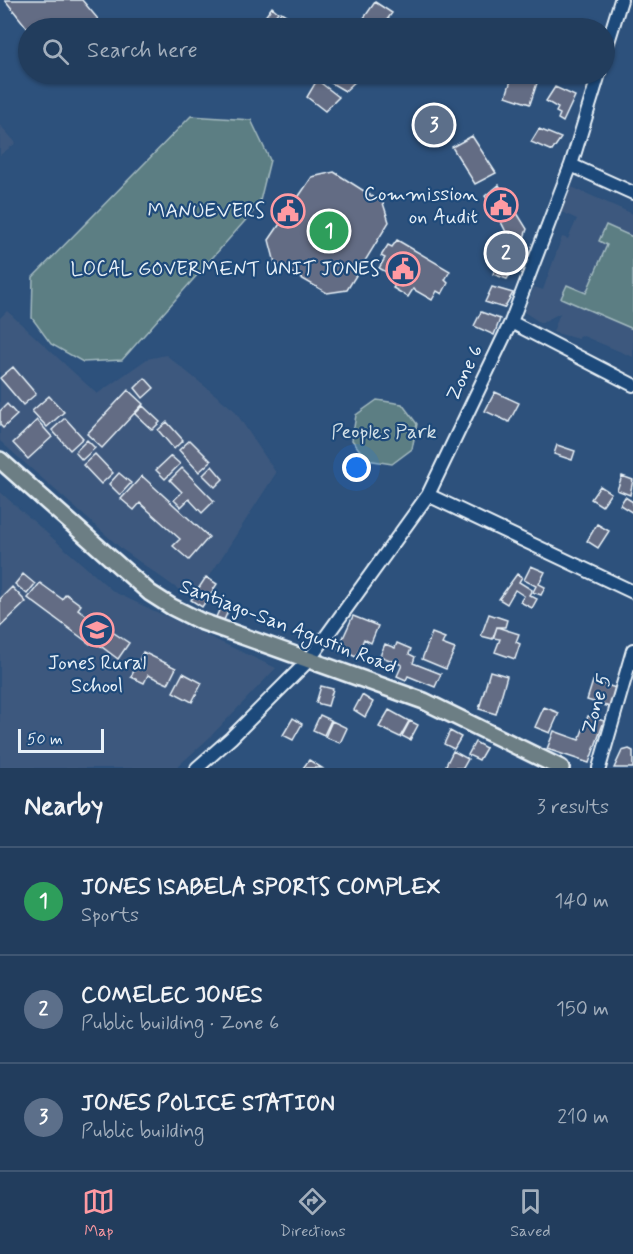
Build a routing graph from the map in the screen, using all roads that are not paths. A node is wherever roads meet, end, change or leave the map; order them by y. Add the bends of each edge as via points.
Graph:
1 (621, 0) edge
2 (615, 19) edge
3 (596, 84) edge
4 (571, 165) junction
5 (633, 194) edge
6 (511, 322) junction
7 (633, 385) edge
8 (0, 460) edge
9 (428, 495) junction
10 (633, 592) edge
11 (633, 650) edge
12 (309, 660) junction
13 (197, 768) edge
14 (561, 768) edge
15 (599, 768) edge

1 - 2 street
3 - 4 street, Zone 6
4 - 5 street
4 - 6 street, Zone 6
6 - 7 street
6 - 9 street, Zone 6
8 - 12 main road, Santiago-San Agustin Road via 172,607
9 - 10 street
9 - 12 street, Zone 6
11 - 15 street, Zone 5
12 - 13 street, Zone 6
12 - 14 main road, Santiago-San Agustin Road via 424,701

